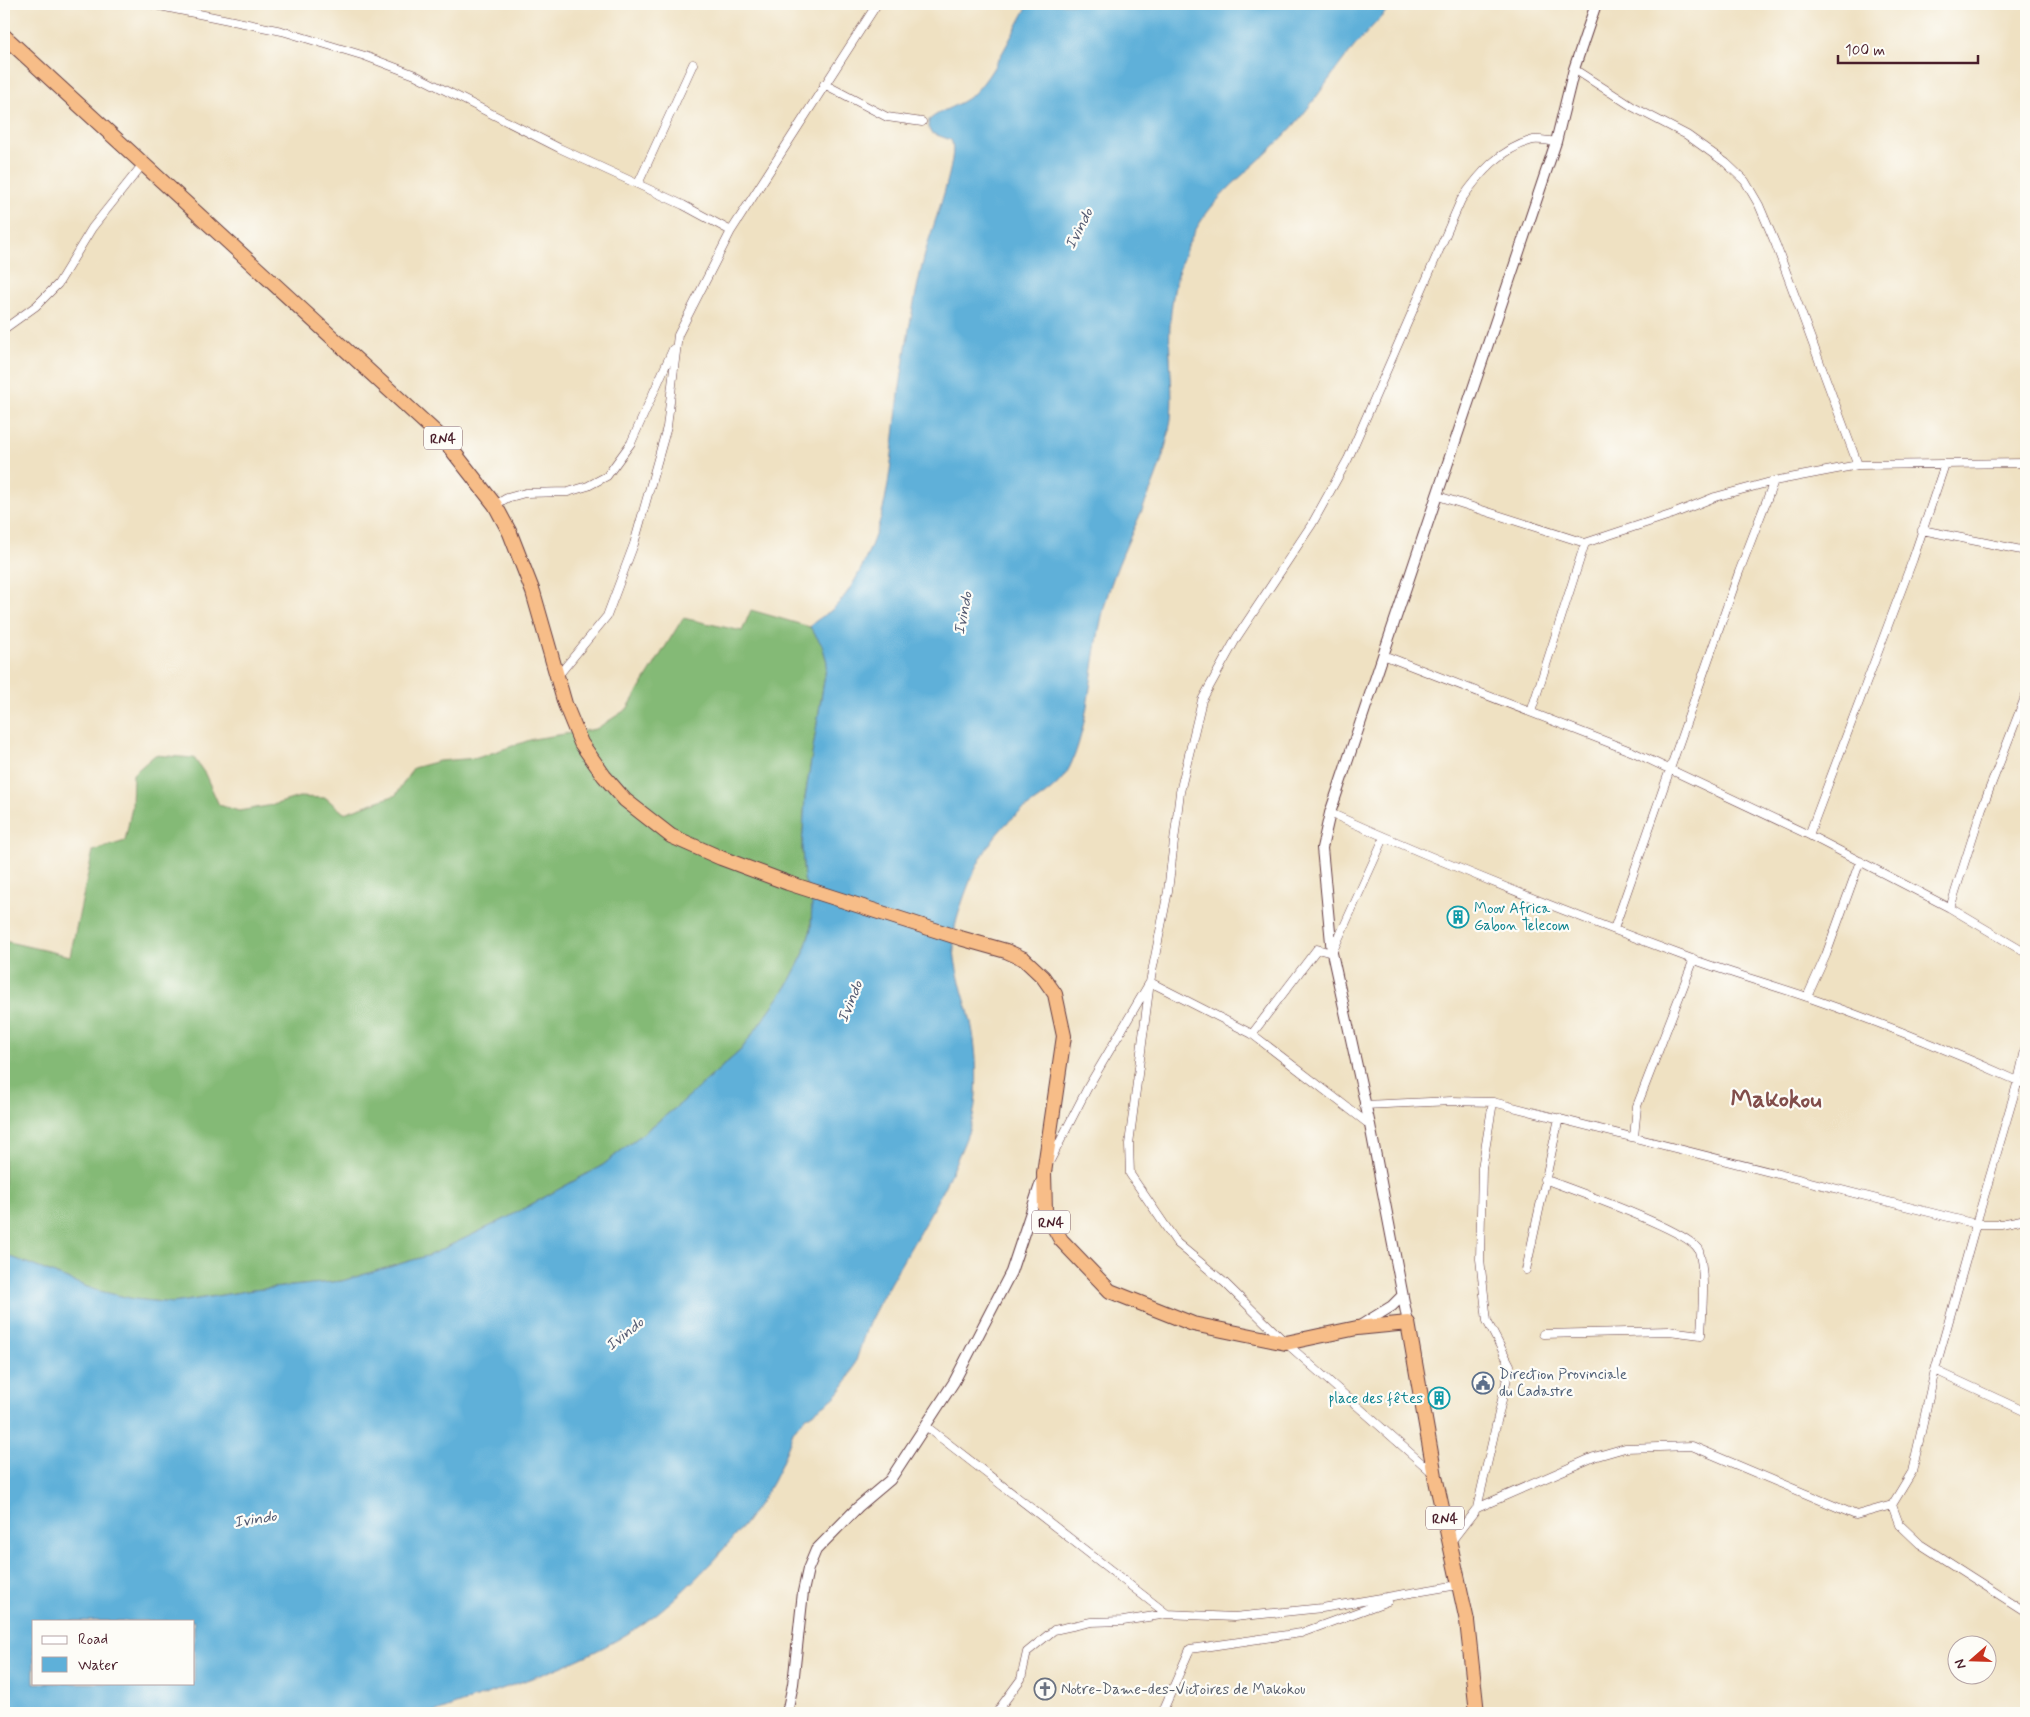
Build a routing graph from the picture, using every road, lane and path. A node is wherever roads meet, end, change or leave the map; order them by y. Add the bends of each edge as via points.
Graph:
1 (150, 4) edge
2 (877, 4) edge
3 (1596, 4) edge
4 (4, 36) edge
5 (693, 64) dead end
6 (1574, 69) junction
7 (824, 84) junction
8 (922, 122) dead end
9 (1556, 142) junction
10 (143, 164) junction
11 (638, 184) junction
12 (730, 232) junction
13 (4, 329) edge
14 (678, 335) junction
15 (2026, 463) edge
16 (1858, 464) junction
17 (1945, 464) junction
18 (1774, 481) junction
19 (1438, 496) junction
20 (496, 506) junction
21 (1922, 530) junction
22 (1585, 543) junction
23 (2026, 551) edge
24 (1383, 655) junction
25 (558, 677) junction
26 (2026, 696) edge
27 (1531, 712) junction
28 (1670, 770) junction
29 (1330, 813) junction
30 (1809, 835) junction
31 (1384, 838) junction
32 (1860, 861) junction
33 (1950, 908) junction
34 (1614, 929) junction
35 (1332, 952) junction
36 (2026, 953) edge
37 (1694, 959) junction
38 (1150, 982) junction
39 (1808, 997) junction
40 (1252, 1034) junction
41 (2026, 1046) edge
42 (2018, 1081) junction
43 (2026, 1085) edge
44 (1493, 1102) junction
45 (1364, 1105) junction
46 (1559, 1118) junction
47 (1370, 1125) junction
48 (1634, 1137) junction
49 (1044, 1172) junction
50 (1544, 1179) junction
51 (2026, 1219) edge
52 (1976, 1224) junction
53 (1526, 1270) dead end
54 (1402, 1296) junction
55 (1408, 1323) junction
56 (1356, 1328) junction
57 (1543, 1334) dead end
58 (1286, 1343) junction
59 (1935, 1370) junction
60 (2026, 1412) edge
61 (926, 1426) junction
62 (1436, 1476) junction
63 (1892, 1505) junction
64 (1477, 1508) junction
65 (1450, 1543) junction
66 (1458, 1584) junction
67 (1406, 1594) junction
68 (2025, 1608) edge
69 (1167, 1614) junction
70 (999, 1710) dead end
71 (787, 1713) edge
72 (1162, 1713) edge
73 (1477, 1713) edge

1 - 11 street via 282,31 364,56 449,91 559,148
2 - 7 street
3 - 6 street
4 - 10 highway, RN4
5 - 11 street
6 - 9 street
6 - 16 street via 1633,107 1686,135 1726,163 1745,182 1776,245
7 - 8 street via 887,117
7 - 12 street
9 - 19 street
9 - 38 street via 1534,140 1500,154 1476,178 1461,200 1348,459 1312,524 1237,637 1202,700 1180,792 1168,891
10 - 13 street via 92,228 58,284 36,306
10 - 20 highway, RN4 via 445,441
11 - 12 street
12 - 14 street
14 - 20 street via 631,443 607,476 568,492 526,493 507,498
14 - 25 street via 667,427 634,544 607,616
15 - 17 street
16 - 17 street
16 - 18 street
17 - 21 street
18 - 22 street via 1715,497
18 - 28 street
19 - 22 street
19 - 24 street
20 - 25 highway, RN4 via 522,561
21 - 23 street
21 - 30 street
22 - 27 street
24 - 27 street
24 - 29 street
25 - 49 highway, RN4 via 581,743 604,776 625,800 672,836 788,882 1006,950 1024,959 1043,977 1055,994 1064,1036
26 - 33 street via 1982,808
27 - 28 street
28 - 30 street
28 - 34 street
29 - 31 street
29 - 35 street via 1322,848
30 - 32 street
31 - 34 street
31 - 35 street
32 - 33 street
32 - 39 street
33 - 36 street
34 - 37 street
35 - 40 street via 1317,949
35 - 45 street
37 - 39 street
37 - 48 street via 1637,1106
38 - 40 street
38 - 49 street via 1088,1087
38 - 58 street via 1129,1144 1130,1174 1177,1243 1225,1283
39 - 42 street via 1932,1042
40 - 47 street
41 - 42 street
42 - 43 street
42 - 52 street
44 - 45 street
44 - 46 street
44 - 64 street via 1482,1168 1480,1259 1488,1322 1510,1365
45 - 47 street
46 - 48 street
46 - 50 street
47 - 54 street
48 - 52 street
49 - 58 highway, RN4 via 1045,1212 1061,1240 1110,1291 1192,1324
49 - 61 street via 1011,1272 954,1382
50 - 53 street
50 - 57 street via 1671,1230 1692,1243 1699,1250 1703,1294 1701,1335 1669,1332
51 - 52 street
52 - 59 street
54 - 55 street
54 - 56 street
55 - 56 highway, RN4
55 - 62 highway, RN4
56 - 58 highway, RN4
58 - 62 street
59 - 60 street
59 - 63 street via 1912,1472
61 - 69 street
61 - 71 street via 890,1480 816,1550 803,1592
62 - 65 highway, RN4
63 - 64 street via 1856,1514 1692,1446 1625,1448 1594,1457
63 - 68 street via 1899,1524 1920,1544
64 - 65 street
65 - 66 highway, RN4
66 - 67 street
66 - 73 highway, RN4 via 1467,1621
67 - 69 street via 1322,1608 1234,1617
67 - 72 street via 1301,1633 1190,1649
69 - 70 street via 1091,1622 1054,1630 1027,1652 1021,1679

